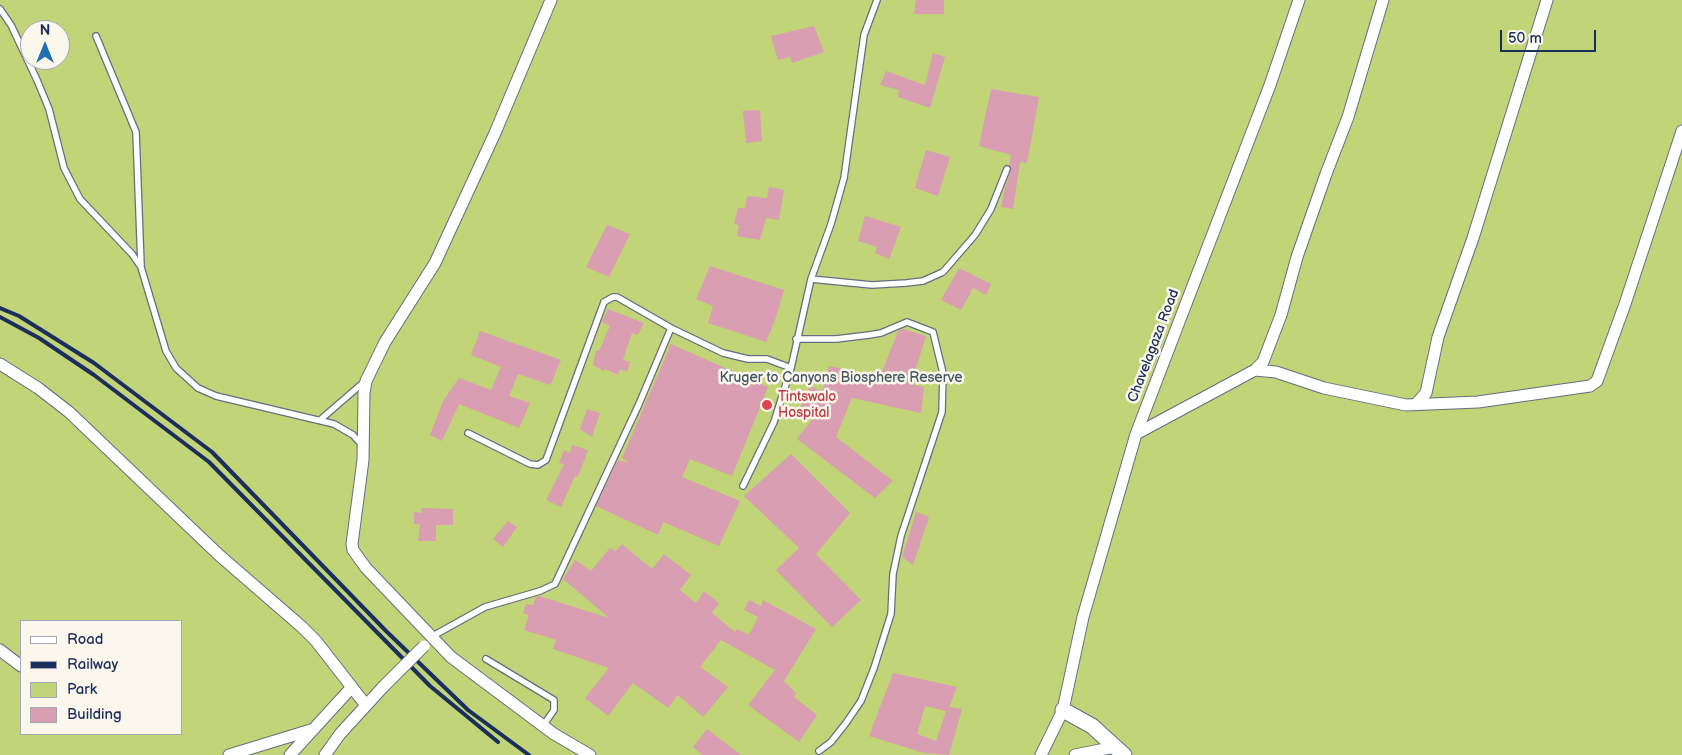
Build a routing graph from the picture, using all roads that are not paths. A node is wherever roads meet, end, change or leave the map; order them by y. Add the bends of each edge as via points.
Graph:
1 (551, 0) edge
2 (877, 0) edge
3 (1299, 0) edge
4 (1383, 0) edge
5 (1547, 0) edge
6 (0, 9) edge
7 (96, 36) dead end
8 (1682, 131) edge
9 (1007, 169) dead end
10 (141, 267) junction
11 (811, 279) junction
12 (670, 328) junction
13 (796, 339) junction
14 (0, 364) edge
15 (791, 368) junction
16 (1255, 370) junction
17 (366, 381) junction
18 (1416, 404) junction
19 (320, 420) junction
20 (468, 433) dead end
21 (1136, 434) junction
22 (364, 446) junction
23 (743, 486) dead end
24 (427, 642) junction
25 (0, 650) edge
26 (486, 659) dead end
27 (20, 665) edge
28 (352, 688) junction
29 (365, 704) junction
30 (1063, 710) junction
31 (543, 726) junction
32 (316, 729) junction
33 (819, 751) dead end
34 (1120, 751) edge
35 (229, 755) edge
36 (290, 755) edge
37 (325, 755) edge
38 (590, 755) edge
39 (1041, 755) edge
40 (1075, 755) edge

1 - 17 street via 435,264 385,342
2 - 11 lane via 864,35 844,178
3 - 21 street, Chavelagaza Road via 1270,85
4 - 16 street via 1348,117 1297,257 1281,315 1267,354
5 - 18 street via 1473,238 1438,337 1426,393
6 - 10 lane via 46,102 64,168 80,199
7 - 10 lane via 136,132
8 - 18 street via 1654,222 1595,384 1478,402
9 - 11 lane via 975,235 943,272 923,281 906,283
10 - 19 lane via 166,351 184,377 198,388 232,401
11 - 13 lane via 804,318
12 - 15 lane via 723,353 748,359 767,359
12 - 20 lane via 617,297 604,302 546,460 542,463 530,464
12 - 24 lane via 639,404 555,584 485,607
13 - 15 lane
13 - 33 lane via 836,340 869,335 907,322 933,332 943,373 942,412 901,536 893,574 891,614 874,668 861,701 846,724
14 - 28 street via 38,388 93,434 219,556 302,627
15 - 23 lane via 774,422
16 - 18 street via 1276,372 1324,388 1398,404
16 - 21 street
17 - 19 lane
17 - 22 street
19 - 22 lane via 346,430
21 - 30 street, Chavelagaza Road via 1083,617
22 - 24 street via 353,550
24 - 29 street, bridge
24 - 31 street
25 - 27 street
26 - 31 lane via 554,700 554,710
28 - 29 street
28 - 32 street
29 - 37 street
30 - 34 street via 1092,726
30 - 39 street, Chavelagaza Road
31 - 38 street
32 - 35 street
32 - 36 street
34 - 40 street

